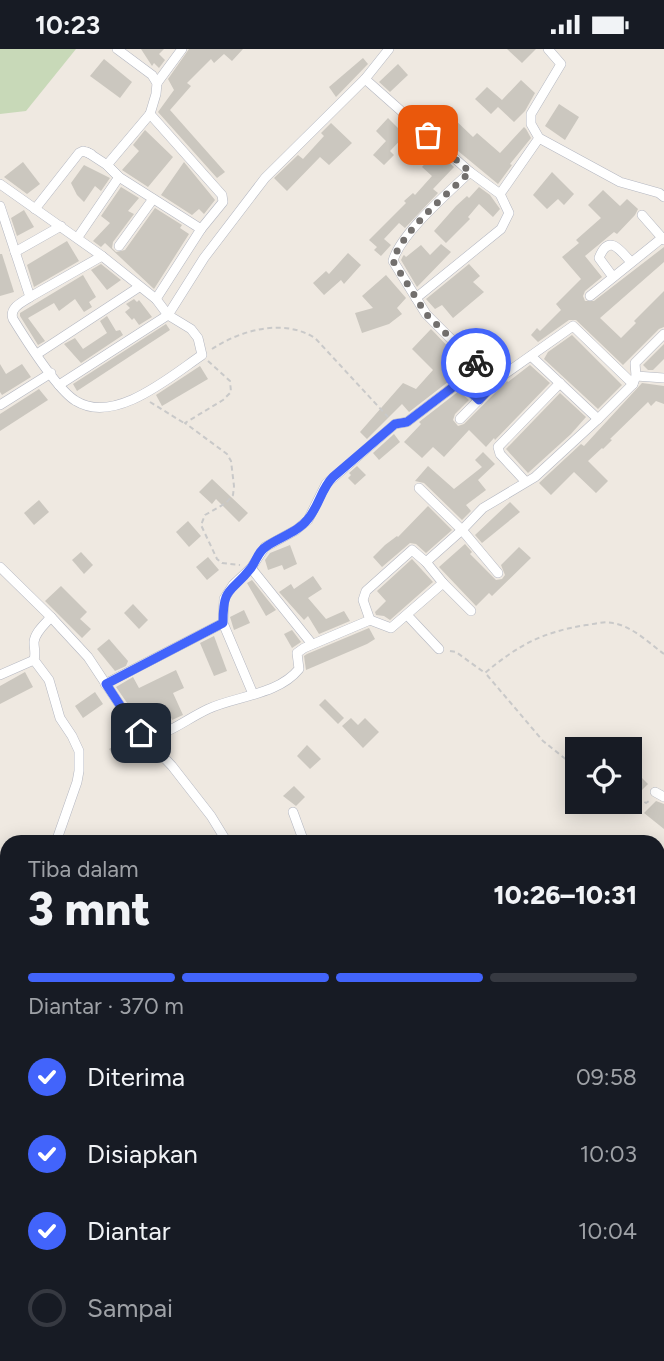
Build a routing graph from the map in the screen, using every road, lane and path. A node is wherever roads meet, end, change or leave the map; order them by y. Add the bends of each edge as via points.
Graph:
1 (117, 49) edge
2 (182, 49) edge
3 (548, 49) edge
4 (384, 51) edge
5 (365, 79) junction
6 (157, 83) junction
7 (150, 114) junction
8 (539, 138) junction
9 (107, 165) junction
10 (470, 172) junction
11 (119, 177) junction
12 (0, 184) edge
13 (500, 194) junction
14 (664, 197) edge
15 (153, 199) junction
16 (0, 207) edge
17 (35, 209) junction
18 (642, 215) dead end
19 (61, 226) junction
20 (201, 229) junction
21 (78, 237) junction
22 (663, 239) edge
23 (119, 246) dead end
24 (15, 253) junction
25 (102, 256) junction
26 (631, 262) junction
27 (613, 277) junction
28 (139, 287) junction
29 (590, 296) dead end
30 (30, 297) junction
31 (415, 298) junction
32 (156, 299) junction
33 (168, 315) junction
34 (664, 334) edge
35 (37, 354) junction
36 (202, 355) junction
37 (531, 356) junction
38 (51, 373) junction
39 (502, 376) junction
40 (664, 379) edge
41 (634, 380) junction
42 (560, 383) junction
43 (59, 385) junction
44 (141, 396) junction
45 (479, 400) junction
46 (1, 402) edge
47 (460, 419) dead end
48 (597, 419) junction
49 (185, 423) junction
50 (395, 424) junction
51 (525, 481) junction
52 (419, 488) dead end
53 (462, 530) junction
54 (426, 562) junction
55 (251, 568) junction
56 (2, 572) edge
57 (498, 573) dead end
58 (443, 583) junction
59 (471, 611) dead end
60 (408, 616) junction
61 (51, 617) junction
62 (370, 620) junction
63 (223, 623) junction
64 (312, 644) junction
65 (439, 649) joint
66 (664, 654) edge
67 (34, 660) junction
68 (485, 673) junction
69 (0, 675) edge
70 (106, 684) junction
71 (253, 694) junction
72 (148, 739) junction
73 (565, 759) edge
74 (655, 792) joint
75 (664, 797) edge
76 (642, 800) edge
77 (293, 812) dead end
78 (58, 835) edge
79 (223, 835) edge
80 (301, 835) edge

1 - 6 street
2 - 6 street
3 - 8 street via 561,64 531,114
4 - 5 street
5 - 10 street
5 - 33 street via 265,178 204,258
6 - 7 street
7 - 9 street
7 - 20 street via 222,195 219,209
8 - 13 street
8 - 14 street via 620,183
9 - 11 street
9 - 17 street via 87,152 79,153
10 - 13 street
10 - 31 street via 396,250 393,261
11 - 15 street
11 - 21 street
12 - 17 street
13 - 31 street via 509,213 501,229
15 - 20 street
15 - 23 street
16 - 24 street
17 - 19 street
18 - 22 street
19 - 21 street
19 - 24 street
20 - 32 street
21 - 25 street
22 - 26 street
24 - 30 street
25 - 28 street
25 - 30 street
26 - 27 street
26 - 27 street via 615,246 605,247 599,258
27 - 29 street
28 - 32 street
28 - 35 street
30 - 35 street via 11,314
31 - 39 street via 481,368
32 - 33 street
33 - 36 street via 191,329
33 - 43 street
34 - 41 street via 635,363
35 - 38 street
36 - 44 street
36 - 49 path via 230,381 231,392
36 - 50 path via 229,337 273,327 302,330 315,338
37 - 39 street
37 - 41 street via 573,326
37 - 42 street
38 - 43 street
38 - 46 street
39 - 45 street
40 - 41 street
41 - 48 street
42 - 48 street
42 - 51 street via 498,447
43 - 44 street via 77,402 97,409
44 - 49 path
45 - 47 street
45 - 50 street via 457,384 407,422
48 - 51 street via 544,470
49 - 55 path via 231,461 233,495 205,515 201,527 222,563
50 - 55 street via 326,484 308,520 265,547
51 - 53 street via 483,508
52 - 53 street
53 - 54 street
53 - 57 street
54 - 58 street
54 - 62 street via 412,550 366,591 363,600
55 - 63 street via 223,599
55 - 64 street
56 - 61 street
58 - 59 street
58 - 60 street
60 - 62 street via 391,628
60 - 65 street
61 - 67 street via 37,633
61 - 70 street
62 - 64 street
63 - 70 street
63 - 71 street
64 - 71 street via 297,653 296,674
65 - 68 path via 456,652
66 - 68 path via 623,626 601,623 543,634
67 - 69 street
67 - 78 street via 49,680 60,718 79,751 77,782
68 - 73 path via 543,741
70 - 72 street
71 - 72 street via 208,709 175,730
72 - 79 street
74 - 75 street
74 - 76 path via 648,803
77 - 80 street

